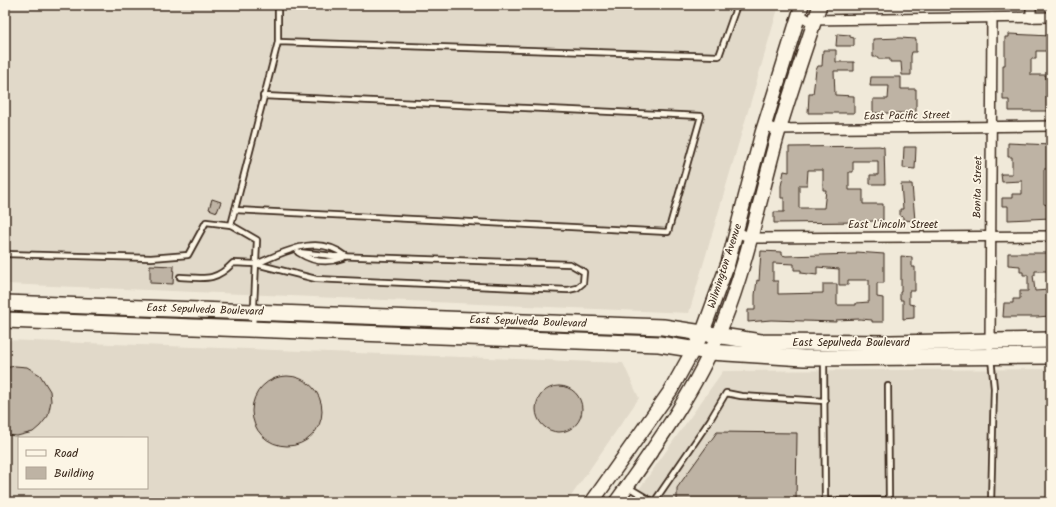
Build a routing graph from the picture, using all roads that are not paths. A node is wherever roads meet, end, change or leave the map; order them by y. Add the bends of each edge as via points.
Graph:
1 (278, 5) edge
2 (737, 5) edge
3 (820, 5) edge
4 (1031, 5) edge
5 (801, 10) edge
6 (1051, 17) edge
7 (992, 18) junction
8 (1031, 18) junction
9 (815, 20) junction
10 (278, 42) junction
11 (263, 96) junction
12 (765, 125) junction
13 (1051, 126) edge
14 (991, 127) junction
15 (780, 129) junction
16 (235, 210) junction
17 (231, 225) junction
18 (736, 232) junction
19 (1051, 236) edge
20 (990, 237) junction
21 (752, 238) junction
22 (291, 249) junction
23 (5, 254) edge
24 (346, 257) junction
25 (256, 264) junction
26 (180, 277) dead end
27 (5, 303) edge
28 (254, 312) junction
29 (5, 320) edge
30 (253, 328) junction
31 (702, 334) junction
32 (718, 336) junction
33 (1051, 340) edge
34 (990, 341) junction
35 (694, 350) junction
36 (824, 350) junction
37 (710, 352) junction
38 (991, 356) junction
39 (1051, 356) edge
40 (888, 386) dead end
41 (825, 401) junction
42 (627, 486) junction
43 (592, 502) edge
44 (616, 502) edge
45 (654, 502) edge
46 (991, 502) edge

1 - 10 lane
2 - 10 lane via 719,56
3 - 9 main road, Wilmington Avenue
4 - 8 street
5 - 9 street via 808,20
5 - 12 main road, Wilmington Avenue
6 - 8 street
7 - 8 street
7 - 9 street
7 - 14 street, Bonita Street
9 - 15 main road, Wilmington Avenue
10 - 11 lane
11 - 16 lane
11 - 16 lane via 701,116 668,232
12 - 15 street, East Pacific Street
12 - 18 main road, Wilmington Avenue
13 - 14 street, East Pacific Street
14 - 15 street, East Pacific Street
14 - 20 street, Bonita Street
15 - 21 main road, Wilmington Avenue
16 - 17 lane
17 - 23 lane via 206,222 188,255 151,258
17 - 25 lane via 257,240
18 - 21 street, East Lincoln Street
18 - 31 main road, Wilmington Avenue via 728,263
19 - 20 street, East Lincoln Street
20 - 21 street, East Lincoln Street
20 - 34 street, Bonita Street
21 - 32 main road, Wilmington Avenue
22 - 24 lane via 308,259 331,262
22 - 24 lane via 311,244 337,249
22 - 25 lane
24 - 25 lane via 570,264 584,272 584,283 568,290 316,279
25 - 26 lane via 233,263 223,274 211,278
25 - 28 lane
27 - 28 main road, East Sepulveda Boulevard
28 - 30 lane
28 - 31 main road, East Sepulveda Boulevard via 663,327
29 - 30 main road, East Sepulveda Boulevard
30 - 35 main road, East Sepulveda Boulevard via 659,344
31 - 32 main road, East Sepulveda Boulevard
31 - 35 main road, Wilmington Avenue
32 - 36 main road, East Sepulveda Boulevard
32 - 37 main road, Wilmington Avenue
33 - 34 main road, East Sepulveda Boulevard
34 - 36 main road, East Sepulveda Boulevard
34 - 38 street, Bonita Street
35 - 37 main road, East Sepulveda Boulevard
35 - 43 main road, Wilmington Avenue via 671,390
36 - 37 main road, East Sepulveda Boulevard via 765,356
36 - 38 main road, East Sepulveda Boulevard
36 - 41 lane
37 - 42 main road, Wilmington Avenue via 686,398
38 - 39 main road, East Sepulveda Boulevard
38 - 46 lane via 994,388
40 - 41 lane via 889,500 826,501
41 - 45 lane via 726,394
42 - 44 main road, Wilmington Avenue
42 - 45 lane

